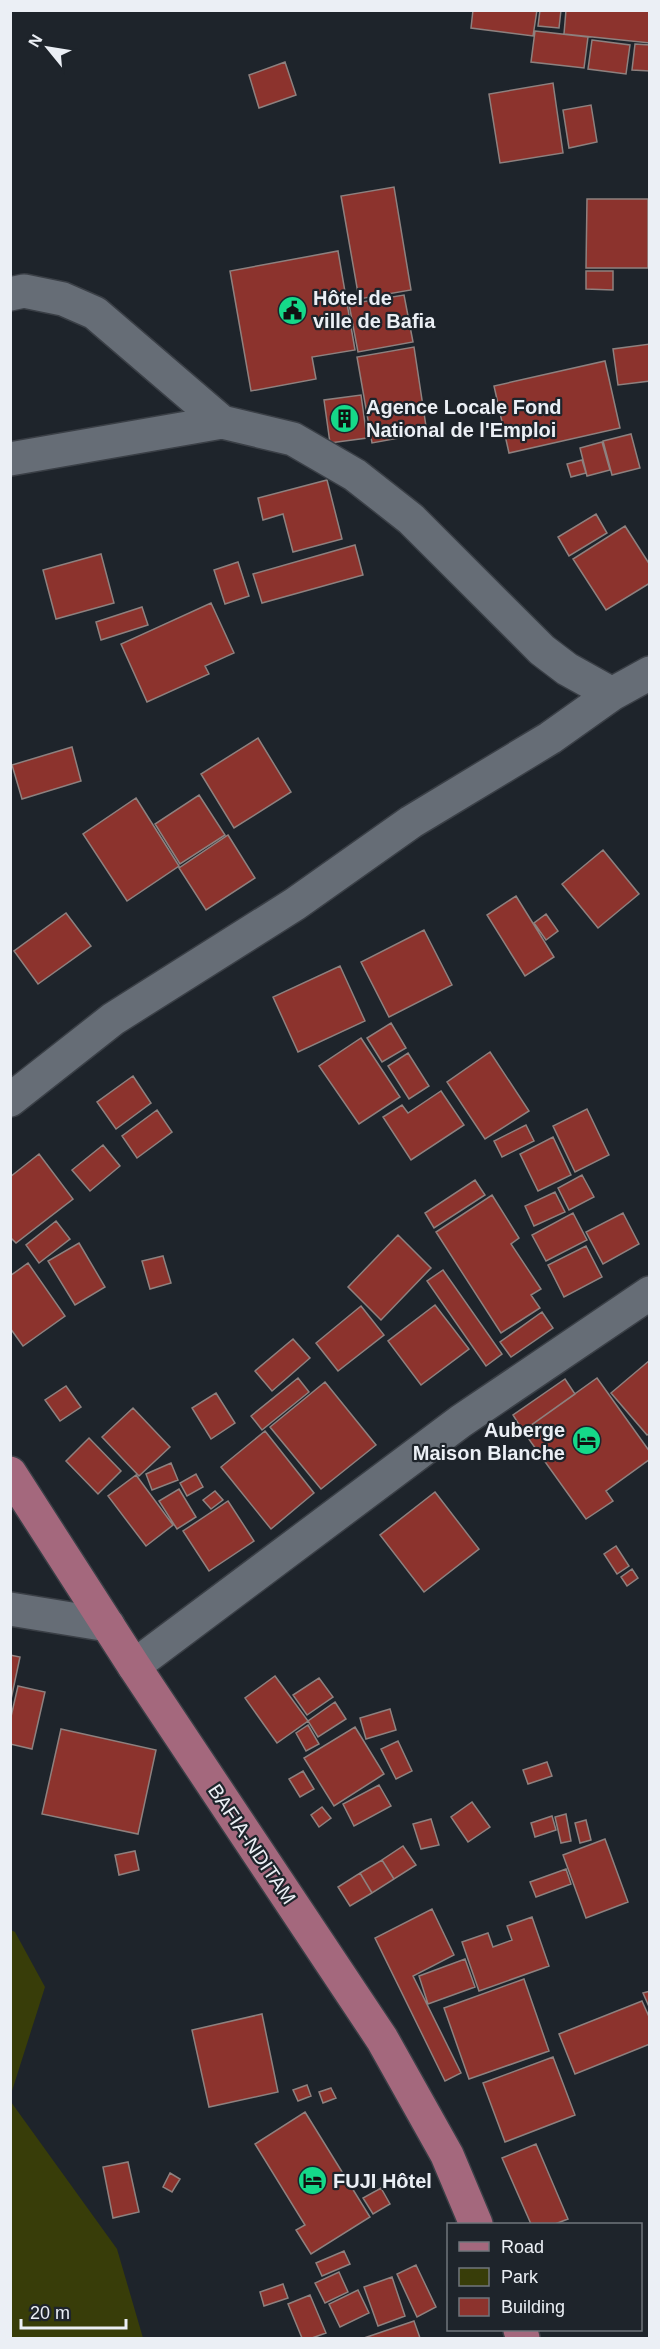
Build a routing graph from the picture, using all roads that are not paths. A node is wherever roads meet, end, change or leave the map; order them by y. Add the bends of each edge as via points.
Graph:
1 (10, 294) edge
2 (222, 422) junction
3 (10, 459) edge
4 (650, 673) edge
5 (612, 694) junction
6 (10, 1100) edge
7 (650, 1293) edge
8 (10, 1473) edge
9 (10, 1609) edge
10 (108, 1625) junction
11 (134, 1666) junction
12 (476, 2223) edge

1 - 2 street via 24,291 63,299 95,313
2 - 3 street
2 - 5 street via 292,439 355,475 411,519 542,650
4 - 5 street
5 - 6 street via 550,738 411,822 296,904 114,1019
7 - 11 street via 461,1421
8 - 10 main road, BAFIA-NDITAM
9 - 10 street
10 - 11 main road, BAFIA-NDITAM
11 - 12 main road, BAFIA-NDITAM via 382,2039 447,2155

